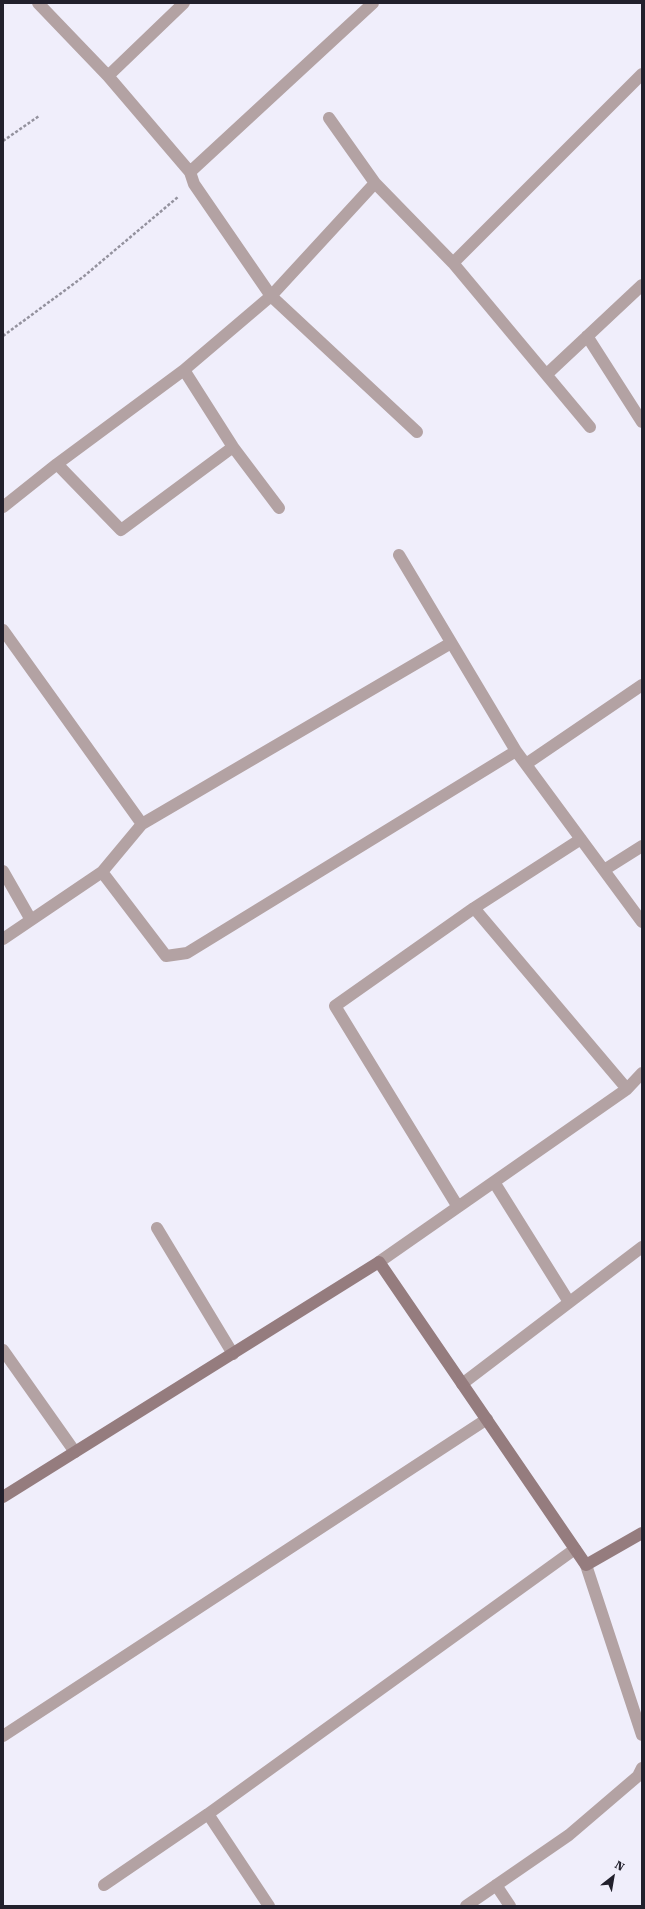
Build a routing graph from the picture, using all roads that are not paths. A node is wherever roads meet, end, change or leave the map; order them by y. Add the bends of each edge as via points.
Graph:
1 (38, 3) edge
2 (184, 3) edge
3 (373, 3) edge
4 (642, 74) edge
5 (108, 76) junction
6 (329, 118) dead end
7 (190, 172) junction
8 (375, 183) junction
9 (453, 263) junction
10 (642, 285) edge
11 (270, 296) junction
12 (587, 336) junction
13 (184, 370) junction
14 (546, 374) junction
15 (638, 406) edge
16 (642, 422) edge
17 (590, 427) dead end
18 (417, 432) dead end
19 (233, 447) junction
20 (57, 464) junction
21 (3, 507) edge
22 (279, 508) dead end
23 (399, 555) dead end
24 (3, 630) edge
25 (451, 644) junction
26 (642, 685) edge
27 (516, 751) junction
28 (526, 764) junction
29 (142, 824) junction
30 (581, 839) junction
31 (642, 846) edge
32 (604, 870) junction
33 (3, 871) edge
34 (102, 872) junction
35 (474, 908) junction
36 (31, 920) junction
37 (642, 922) edge
38 (3, 939) edge
39 (642, 1073) edge
40 (627, 1089) junction
41 (494, 1182) junction
42 (458, 1207) junction
43 (157, 1228) dead end
44 (642, 1247) edge
45 (379, 1262) junction
46 (569, 1302) junction
47 (3, 1350) edge
48 (233, 1354) junction
49 (462, 1384) junction
50 (487, 1419) junction
51 (76, 1452) junction
52 (3, 1497) edge
53 (642, 1533) edge
54 (575, 1549) junction
55 (586, 1565) junction
56 (642, 1735) edge
57 (3, 1736) edge
58 (642, 1768) edge
59 (208, 1814) junction
60 (104, 1885) dead end
61 (496, 1885) junction
62 (269, 1906) edge
63 (466, 1906) edge
64 (510, 1906) edge

1 - 5 street
2 - 5 street
3 - 7 street
4 - 9 street
5 - 7 street
6 - 8 street
7 - 11 street via 194,184
8 - 9 street
8 - 11 street
9 - 14 street
10 - 12 street
11 - 13 street
11 - 18 street
12 - 14 street
12 - 15 street
13 - 19 street
13 - 20 street
14 - 17 street
15 - 16 street
19 - 20 street via 121,530
19 - 22 street
20 - 21 street
23 - 25 street
24 - 29 street
25 - 27 street
25 - 29 street
26 - 28 street
27 - 28 street
27 - 34 street via 187,953 166,956
28 - 30 street
29 - 34 street
30 - 32 street
30 - 35 street
31 - 32 street
32 - 37 street
33 - 36 street
34 - 36 street
35 - 40 street
35 - 42 street via 335,1006
36 - 38 street
39 - 40 street
40 - 41 street
41 - 42 street
41 - 46 street
42 - 45 street
43 - 48 street
44 - 46 street
45 - 48 street
45 - 49 street
46 - 49 street
47 - 51 street
48 - 51 street
49 - 50 street
50 - 54 street
50 - 57 street
51 - 52 street
53 - 55 street
54 - 55 street
54 - 59 street
55 - 56 street
58 - 61 street via 638,1776 569,1835
59 - 60 street
59 - 62 street
61 - 63 street
61 - 64 street

